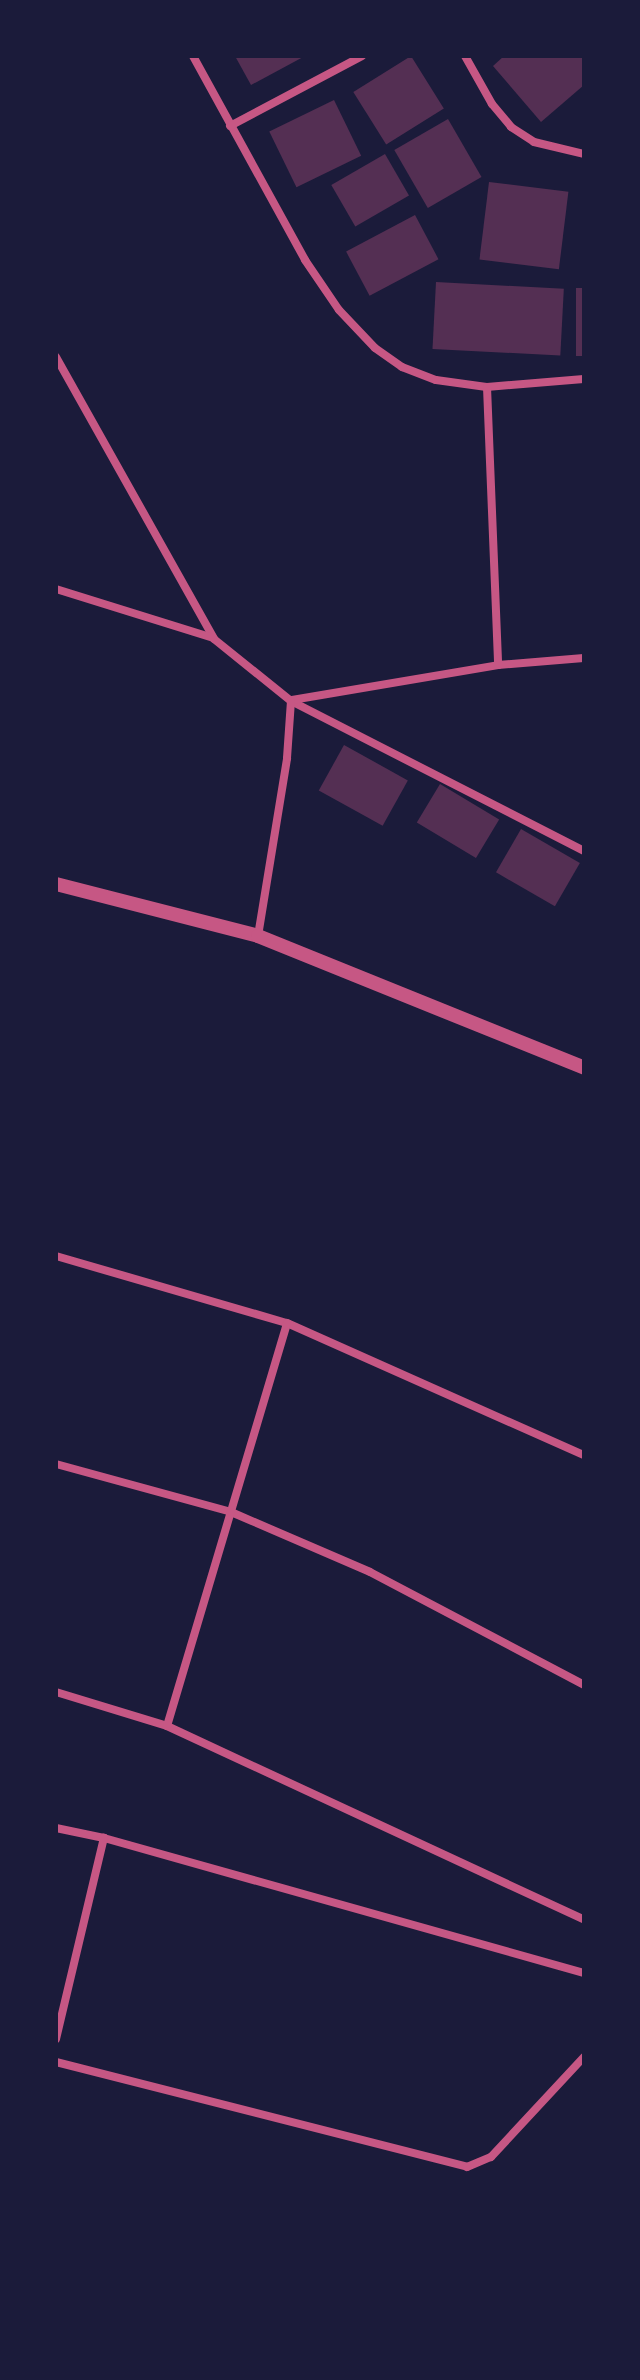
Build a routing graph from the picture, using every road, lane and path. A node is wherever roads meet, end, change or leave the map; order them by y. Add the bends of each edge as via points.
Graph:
1 (193, 56) edge
2 (362, 56) edge
3 (465, 56) edge
4 (230, 126) junction
5 (584, 154) edge
6 (56, 357) edge
7 (584, 379) edge
8 (487, 387) junction
9 (56, 589) edge
10 (214, 639) junction
11 (584, 658) edge
12 (498, 665) junction
13 (291, 701) junction
14 (584, 851) edge
15 (56, 884) edge
16 (258, 936) junction
17 (584, 1068) edge
18 (56, 1256) edge
19 (287, 1323) junction
20 (584, 1455) edge
21 (56, 1464) edge
22 (231, 1512) junction
23 (584, 1685) edge
24 (56, 1692) edge
25 (167, 1726) junction
26 (56, 1828) edge
27 (104, 1838) junction
28 (584, 1920) edge
29 (584, 1973) edge
30 (56, 2039) edge
31 (584, 2057) edge
32 (56, 2062) edge

1 - 4 street
2 - 4 street
3 - 5 street via 511,127 534,142
4 - 8 street via 305,260 339,310 375,348 402,367 436,380
6 - 10 street
7 - 8 street
8 - 12 street
9 - 10 street
10 - 13 street
11 - 12 street
12 - 13 street
13 - 14 street
13 - 16 street
15 - 16 street
16 - 17 street
18 - 19 street
19 - 20 street
19 - 22 street
21 - 22 street
22 - 23 street via 370,1572
22 - 25 street
24 - 25 street
25 - 28 street
26 - 27 street
27 - 29 street
27 - 30 street
31 - 32 street via 502,2147 467,2167

